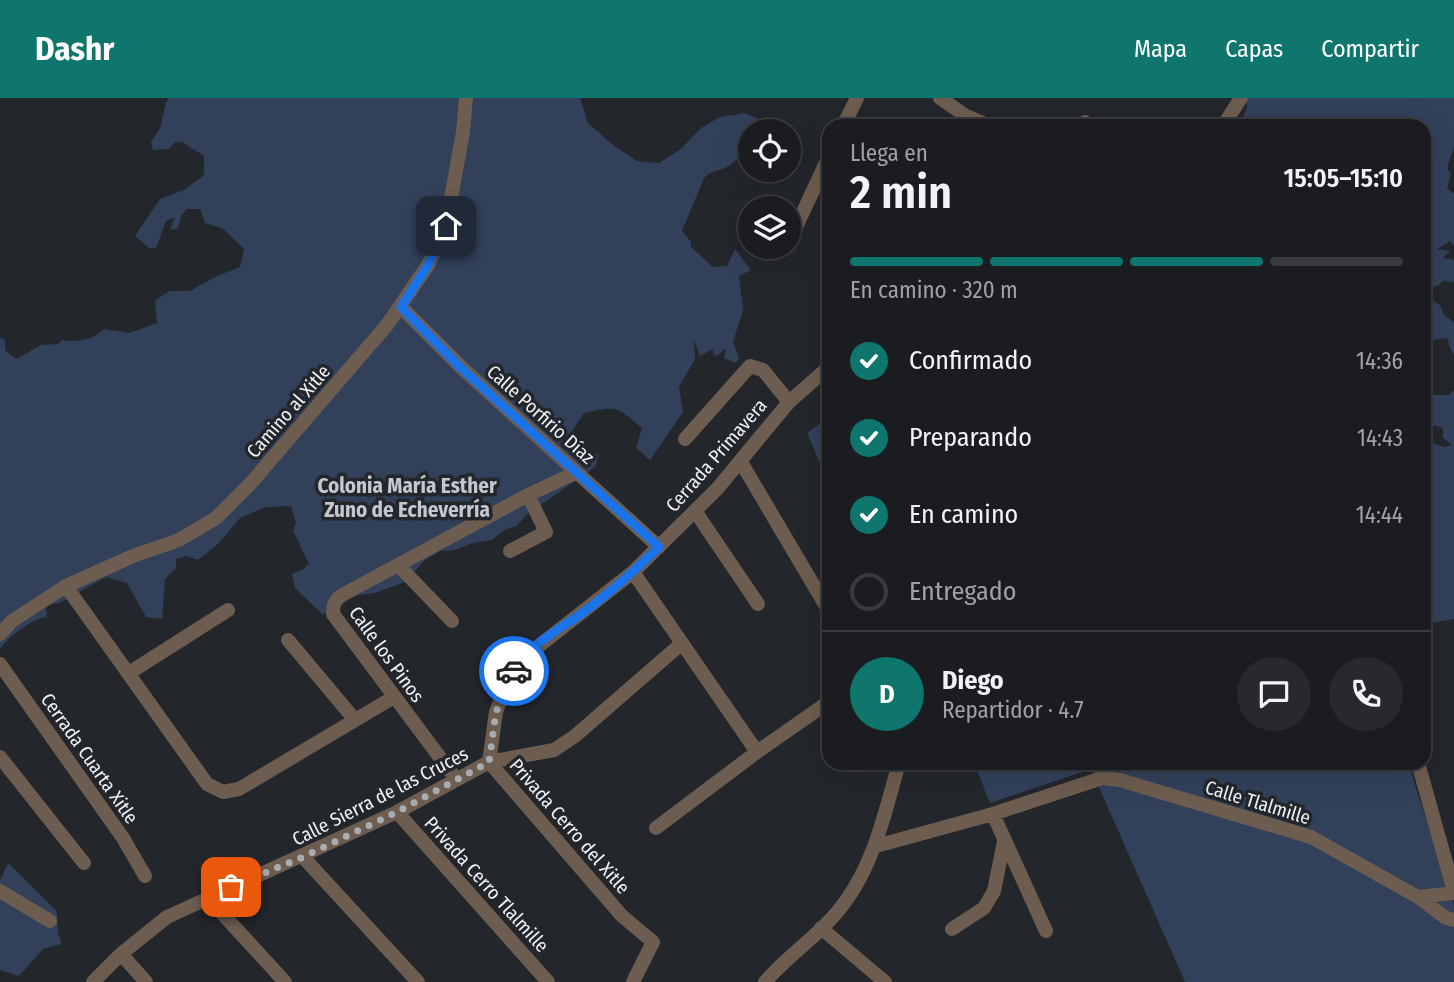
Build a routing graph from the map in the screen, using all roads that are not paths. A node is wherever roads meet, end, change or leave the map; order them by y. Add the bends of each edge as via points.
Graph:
1 (466, 98) edge
2 (857, 98) edge
3 (1241, 98) edge
4 (943, 99) edge
5 (846, 119) edge
6 (973, 119) edge
7 (1228, 119) edge
8 (822, 171) edge
9 (801, 216) edge
10 (401, 307) junction
11 (822, 373) edge
12 (789, 402) junction
13 (685, 439) dead end
14 (741, 462) junction
15 (577, 472) junction
16 (528, 495) junction
17 (695, 511) junction
18 (659, 547) junction
19 (510, 551) dead end
20 (398, 565) junction
21 (633, 572) junction
22 (66, 586) junction
23 (822, 599) edge
24 (758, 604) dead end
25 (228, 610) dead end
26 (452, 621) dead end
27 (0, 634) edge
28 (288, 640) dead end
29 (681, 644) junction
30 (0, 664) edge
31 (129, 673) junction
32 (394, 697) junction
33 (822, 707) edge
34 (355, 720) junction
35 (757, 752) junction
36 (0, 757) edge
37 (489, 762) junction
38 (897, 770) edge
39 (1420, 770) edge
40 (456, 779) junction
41 (397, 812) junction
42 (993, 814) junction
43 (656, 828) dead end
44 (1004, 841) junction
45 (876, 846) junction
46 (303, 857) junction
47 (84, 863) dead end
48 (145, 876) dead end
49 (0, 891) edge
50 (1454, 892) edge
51 (1418, 897) junction
52 (208, 898) junction
53 (1454, 919) edge
54 (50, 921) dead end
55 (821, 928) junction
56 (953, 929) dead end
57 (1046, 931) dead end
58 (121, 954) junction
59 (93, 982) edge
60 (146, 982) edge
61 (285, 982) edge
62 (418, 982) edge
63 (548, 982) edge
64 (633, 982) edge
65 (765, 982) edge
66 (885, 982) edge

1 - 10 street, Camino al Xitle via 446,226
2 - 5 street
3 - 7 street
4 - 6 street
8 - 9 street
10 - 15 street, Calle Porfirio Díaz
10 - 22 street, Camino al Xitle via 216,518 179,540
11 - 12 street, Cerrada Primavera
12 - 13 street via 764,370 750,366
12 - 14 street, Cerrada Primavera
14 - 17 street, Cerrada Primavera
14 - 23 street
15 - 16 street, Calle los Pinos
15 - 18 street, Calle Porfirio Díaz
16 - 19 street via 546,532
16 - 20 street, Calle los Pinos
17 - 18 street, Cerrada Primavera
17 - 24 street
18 - 21 street, Cerrada Primavera
20 - 26 street
20 - 32 street, Calle los Pinos via 337,598 333,605 333,614
21 - 29 street
21 - 37 street, Cerrada Primavera via 520,660 496,712
22 - 27 street, Camino al Xitle
22 - 31 street
25 - 31 street
28 - 34 street
29 - 35 street
29 - 37 street, Calle Sierra de las Cruces via 554,750
30 - 48 street, Cerrada Cuarta Xitle
31 - 34 street via 207,784 223,792 239,789
32 - 34 street
32 - 40 street, Calle los Pinos
33 - 35 street
35 - 43 street
36 - 47 street
37 - 40 street, Calle Sierra de las Cruces
37 - 64 street, Privada Cerro del Xitle via 622,916 653,942
38 - 45 street
39 - 50 street
40 - 41 street, Calle Sierra de las Cruces
41 - 46 street, Calle Sierra de las Cruces
41 - 63 street, Privada Cerro Tlalmille
42 - 44 street
42 - 45 street, Calle Tlalmille
42 - 51 street, Calle Tlalmille via 1087,781 1119,780 1311,838
44 - 56 street via 994,891 985,908
44 - 57 street
45 - 55 street via 844,904
46 - 52 street, Calle Sierra de las Cruces
46 - 62 street
49 - 54 street
50 - 51 street
51 - 53 street, Calle Tlalmille
52 - 58 street, Calle Sierra de las Cruces via 167,917
52 - 61 street
55 - 65 street
55 - 66 street
58 - 59 street, Calle Sierra de las Cruces
58 - 60 street

